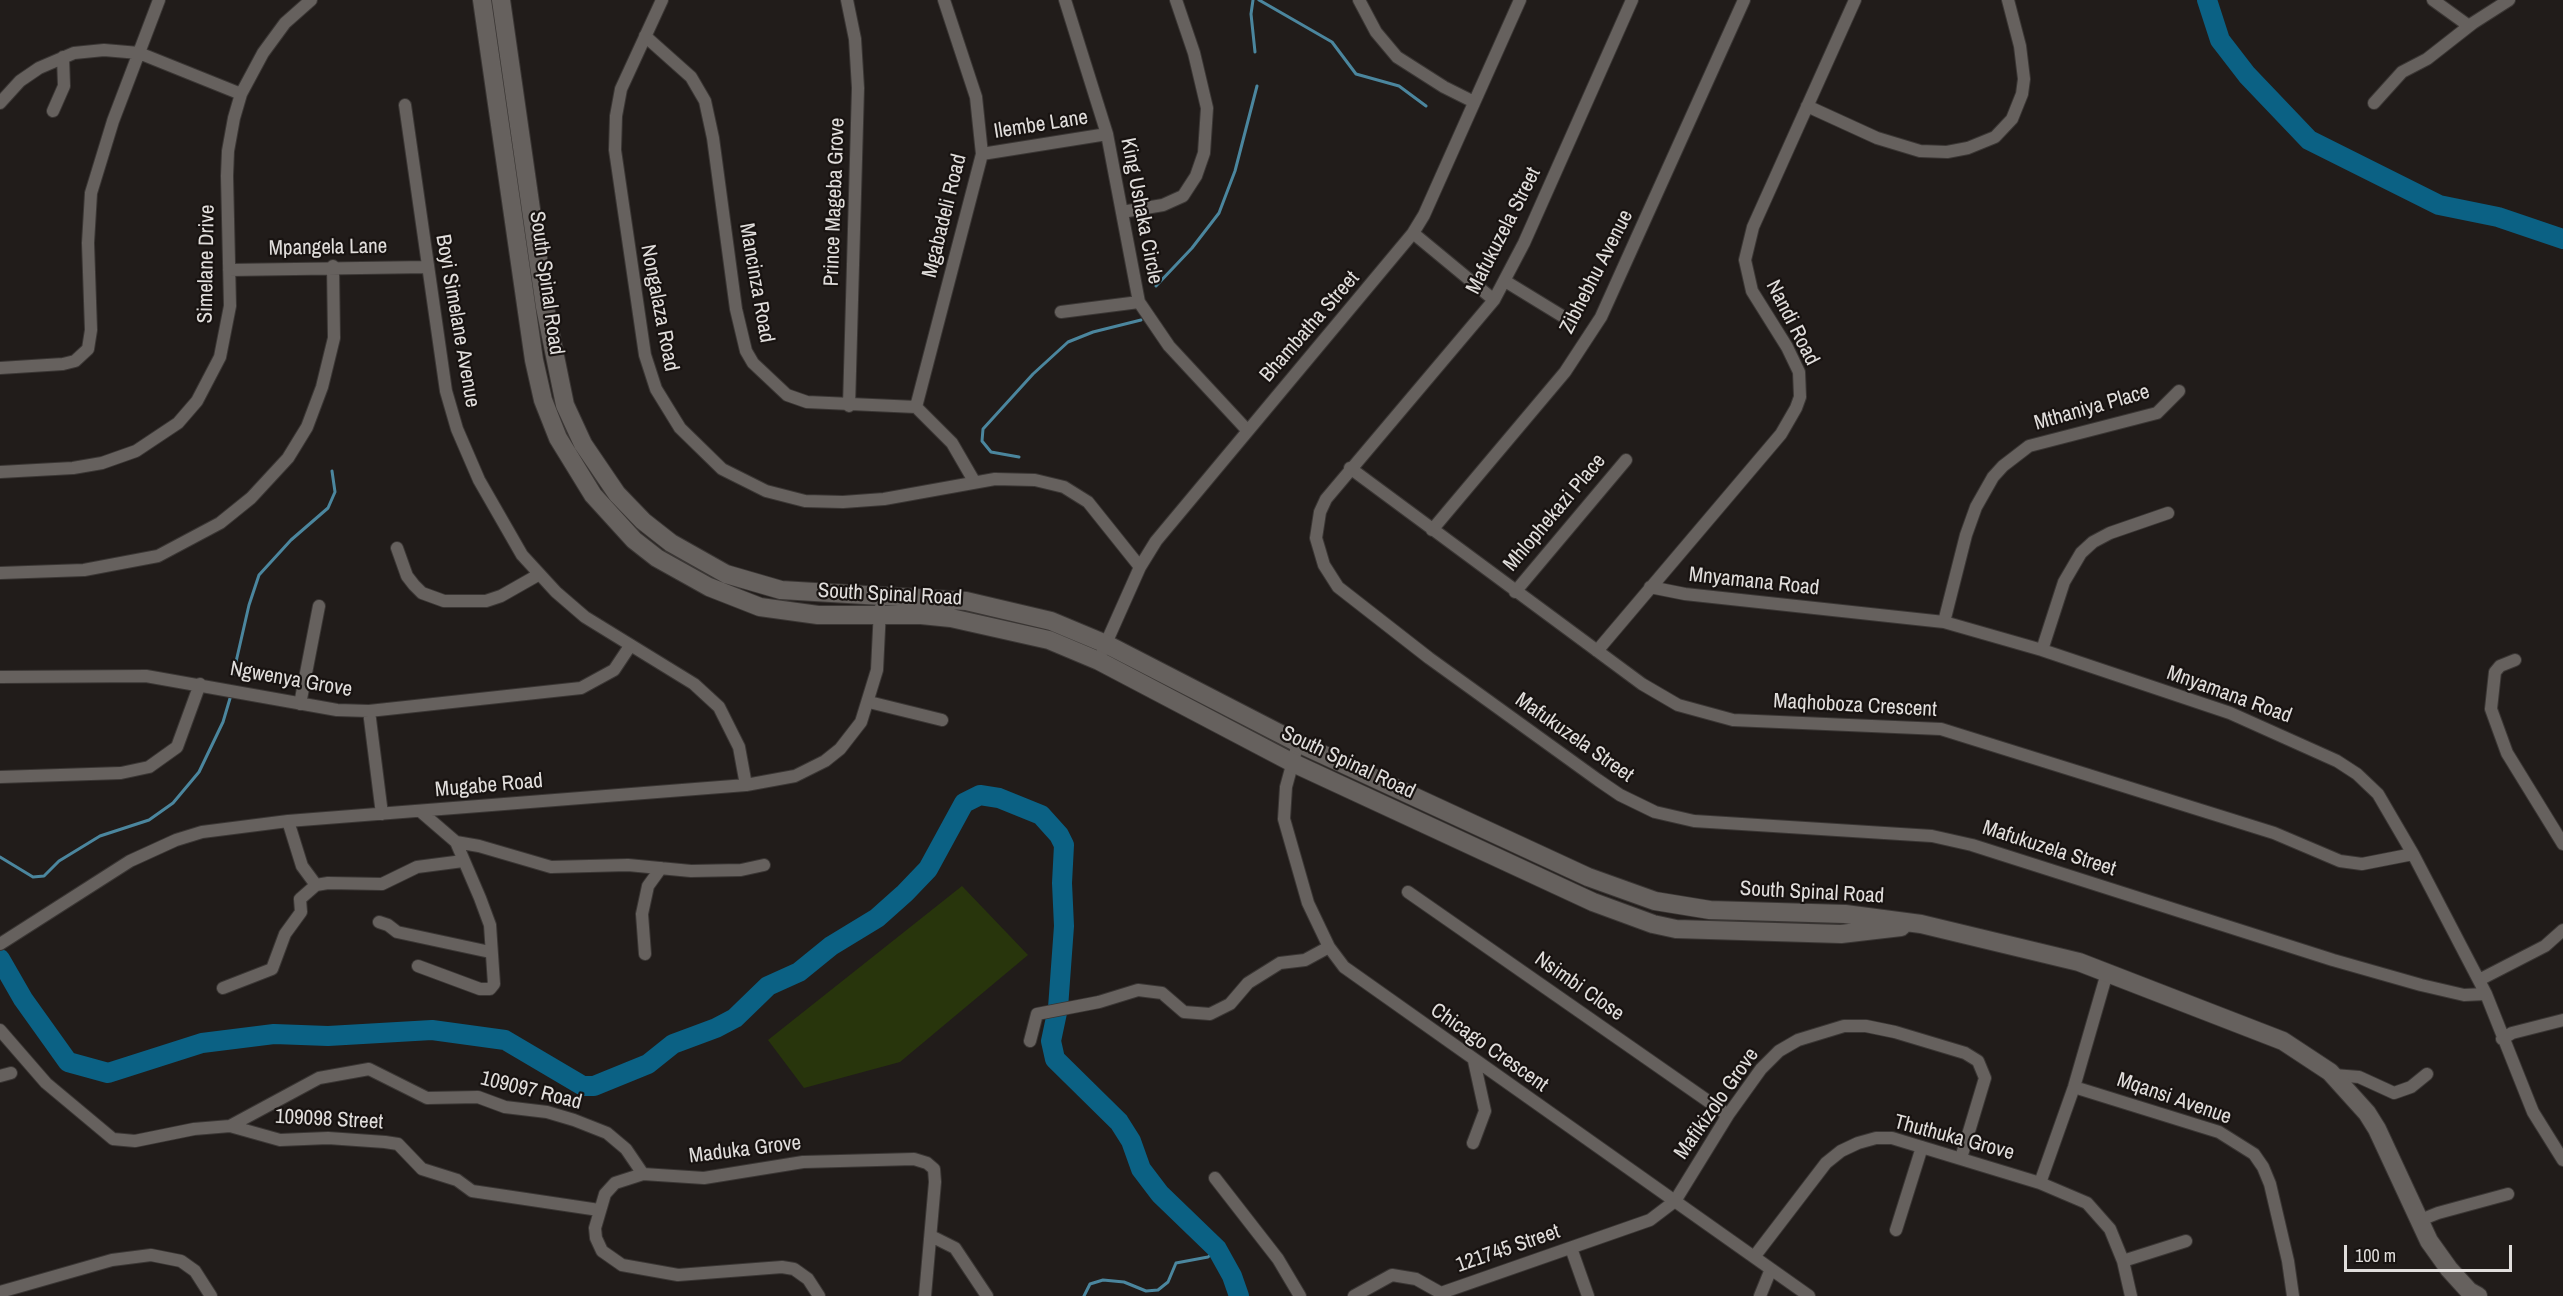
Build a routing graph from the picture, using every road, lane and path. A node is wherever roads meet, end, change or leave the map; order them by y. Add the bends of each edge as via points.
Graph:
1 (159, 0) edge
2 (311, 0) edge
3 (482, 0) edge
4 (501, 0) edge
5 (662, 0) edge
6 (847, 0) edge
7 (944, 0) edge
8 (1065, 0) edge
9 (1176, 0) edge
10 (1359, 0) edge
11 (1520, 0) edge
12 (1632, 0) edge
13 (1744, 0) edge
14 (1855, 0) edge
15 (2008, 0) edge
16 (2433, 0) edge
17 (2509, 0) edge
18 (2469, 26) junction
19 (645, 36) junction
20 (139, 53) junction
21 (63, 57) junction
22 (241, 94) junction
23 (1474, 102) junction
24 (0, 103) edge
25 (2374, 103) dead end
26 (405, 105) dead end
27 (1807, 106) junction
28 (52, 111) dead end
29 (1107, 134) junction
30 (982, 154) junction
31 (1122, 212) junction
32 (1413, 233) junction
33 (333, 266) junction
34 (427, 267) junction
35 (229, 270) junction
36 (1505, 281) junction
37 (1494, 300) junction
38 (1139, 303) junction
39 (1061, 312) dead end
40 (1572, 322) dead end
41 (0, 368) edge
42 (2179, 391) dead end
43 (849, 406) junction
44 (916, 407) junction
45 (1247, 430) junction
46 (1626, 460) dead end
47 (1350, 468) junction
48 (0, 472) edge
49 (974, 481) junction
50 (2168, 513) dead end
51 (1432, 530) junction
52 (397, 548) dead end
53 (1140, 567) junction
54 (0, 573) edge
55 (538, 575) junction
56 (1650, 587) junction
57 (1515, 592) junction
58 (880, 596) junction
59 (319, 606) dead end
60 (880, 615) junction
61 (1944, 622) junction
62 (630, 646) junction
63 (2043, 650) junction
64 (1597, 651) junction
65 (1102, 652) junction
66 (2516, 660) dead end
67 (0, 677) edge
68 (200, 684) junction
69 (869, 702) junction
70 (300, 704) junction
71 (369, 711) junction
72 (942, 720) dead end
73 (1298, 743) junction
74 (1292, 762) junction
75 (0, 777) edge
76 (746, 785) junction
77 (420, 811) junction
78 (382, 814) junction
79 (288, 821) junction
80 (456, 842) junction
81 (2563, 844) edge
82 (2414, 854) junction
83 (463, 861) junction
84 (764, 865) dead end
85 (661, 868) junction
86 (316, 885) junction
87 (1408, 892) dead end
88 (379, 922) dead end
89 (1921, 924) junction
90 (2563, 930) edge
91 (0, 944) edge
92 (1329, 947) junction
93 (490, 952) junction
94 (645, 954) dead end
95 (418, 966) dead end
96 (2107, 973) junction
97 (2479, 980) junction
98 (223, 988) dead end
99 (2486, 994) junction
100 (2563, 1020) edge
101 (0, 1030) edge
102 (2502, 1039) junction
103 (1030, 1041) dead end
104 (1474, 1061) junction
105 (2427, 1074) dead end
106 (2334, 1075) junction
107 (2074, 1087) junction
108 (1728, 1115) junction
109 (230, 1126) junction
110 (1473, 1143) dead end
111 (1922, 1147) junction
112 (1961, 1158) junction
113 (2563, 1160) edge
114 (643, 1174) junction
115 (1215, 1178) dead end
116 (2040, 1183) junction
117 (2508, 1194) dead end
118 (1675, 1201) junction
119 (600, 1210) junction
120 (2418, 1221) junction
121 (1896, 1230) dead end
122 (931, 1236) junction
123 (2186, 1241) dead end
124 (1571, 1248) junction
125 (1754, 1257) junction
126 (2123, 1261) junction
127 (1771, 1269) junction
128 (0, 1292) edge
129 (1441, 1294) edge
130 (211, 1296) edge
131 (819, 1296) edge
132 (925, 1296) edge
133 (987, 1296) edge
134 (1300, 1296) edge
135 (1354, 1296) edge
136 (1588, 1296) edge
137 (1760, 1296) edge
138 (1809, 1296) edge
139 (2131, 1296) edge
140 (2293, 1296) edge
141 (2478, 1296) edge

1 - 20 street
2 - 22 street, Simelane Drive via 273,37
3 - 60 street, South Spinal Road via 534,360 543,400 574,468 634,540 699,582 760,607 787,612
4 - 58 street, South Spinal Road via 552,352 565,405 595,465 643,521 671,543 726,574 781,590
5 - 19 street, Nongalaza Road
6 - 43 street, Prince Mageba Grove via 855,39 858,88
7 - 30 street, Mgabadeli Road via 976,98
8 - 29 street, King Ushaka Circle
9 - 31 street via 1206,101 1204,153 1183,196 1163,205
10 - 23 street via 1376,32 1397,57
11 - 23 street, Bhambatha Street
12 - 36 street, Mafukuzela Street
13 - 51 street, Zibhebhu Avenue via 1600,317 1564,372
14 - 27 street, Nandi Road
15 - 27 street via 2024,79 2012,119 1995,137 1947,152 1920,151 1877,138
16 - 18 street
17 - 18 street
18 - 25 street via 2435,54 2402,72
19 - 43 street, Mancinza Road via 691,77 705,101 736,309 746,351 753,363 787,395 807,402
19 - 49 street, Nongalaza Road via 621,89 615,132 616,161 645,355 656,389 680,428 722,469 766,491 805,501 884,499
20 - 21 street via 89,50
20 - 22 street
20 - 41 street via 91,193 88,349 75,361 63,364
21 - 24 street via 20,81
21 - 28 street via 64,86
22 - 35 street, Simelane Drive via 228,151
23 - 32 street, Bhambatha Street
26 - 34 street, Boyi Simelane Avenue
27 - 56 street, Nandi Road via 1753,227 1745,260 1752,291 1799,372 1800,396 1781,434
29 - 30 street, Ilembe Lane
29 - 31 street, King Ushaka Circle
30 - 44 street, Mgabadeli Road
31 - 38 street, King Ushaka Circle
32 - 37 street
32 - 45 street, Bhambatha Street
33 - 34 street, Mpangela Lane
33 - 35 street, Mpangela Lane
33 - 54 street via 334,338 322,387 307,427 288,458 251,498 220,523 158,556 84,570
34 - 55 street, Boyi Simelane Avenue via 440,362 457,429 491,504
35 - 48 street, Simelane Drive via 230,306 220,357 197,401 178,423 136,451 102,463 46,471
36 - 37 street, Mafukuzela Street
36 - 40 street
37 - 47 street, Mafukuzela Street
38 - 39 street
38 - 45 street, King Ushaka Circle via 1168,346
42 - 61 street, Mthaniya Place via 2157,413 2029,446 2003,466 1976,507
43 - 44 street, Mancinza Road
44 - 49 street via 952,443
45 - 53 street, Bhambatha Street via 1163,531
46 - 57 street, Mhlophekazi Place
47 - 51 street, Maqhoboza Crescent
47 - 99 street, Mafukuzela Street via 1326,500 1317,524 1319,552 1338,587 1438,665 1640,806 1694,821 1940,837 2355,967 2464,995
49 - 53 street, Nongalaza Road via 1015,478 1064,487 1088,502
50 - 63 street via 2110,533 2081,553 2064,582
51 - 57 street, Maqhoboza Crescent
52 - 55 street via 414,585 422,593 444,601 486,601
53 - 65 street, Bhambatha Street
55 - 62 street, Boyi Simelane Avenue via 570,606
56 - 61 street, Mnyamana Road
56 - 64 street, Nandi Road
57 - 64 street, Maqhoboza Crescent
58 - 60 street, Mugabe Road
58 - 65 street, South Spinal Road via 966,601 1023,613 1074,630
59 - 70 street
60 - 65 street, South Spinal Road via 921,615 990,625
60 - 69 street, Mugabe Road via 877,670
61 - 63 street, Mnyamana Road
62 - 71 street, Ngwenya Grove via 614,670 581,688
62 - 76 street, Boyi Simelane Avenue via 694,684 718,707 739,747
63 - 82 street, Mnyamana Road via 2230,712 2337,761 2378,794
64 - 82 street, Maqhoboza Crescent via 1662,697 1711,716 1941,729 2274,833 2340,861 2362,864
65 - 73 street, South Spinal Road
65 - 74 street, South Spinal Road
66 - 81 street via 2495,672 2491,710 2507,753
67 - 68 street, Ngwenya Grove via 126,675
68 - 70 street, Ngwenya Grove
68 - 75 street via 177,747 149,767 121,773
69 - 72 street
69 - 76 street, Mugabe Road via 852,736 825,761 795,776
70 - 71 street, Ngwenya Grove
71 - 78 street
73 - 74 street, Chicago Crescent
73 - 89 street, South Spinal Road via 1588,877 1655,901 1710,910 1845,914
74 - 89 street, South Spinal Road via 1593,902 1653,924 1686,930 1841,934
74 - 92 street, Chicago Crescent via 1284,819 1308,903
76 - 77 street, Mugabe Road
77 - 78 street, Mugabe Road
77 - 80 street
78 - 79 street, Mugabe Road
79 - 86 street via 302,866
79 - 91 street, Mugabe Road via 202,832 149,852
80 - 83 street
80 - 85 street via 550,867
82 - 97 street, Mnyamana Road
83 - 86 street via 417,867 382,884
83 - 93 street via 489,920
84 - 85 street via 731,871 681,872
85 - 94 street via 648,886 642,914
86 - 98 street via 300,899 301,912 285,934 272,969
87 - 108 street, Nsimbi Close
88 - 93 street via 397,932
89 - 96 street, South Spinal Road
90 - 97 street via 2545,946
92 - 103 street via 1305,960 1280,963 1248,983 1230,1004 1210,1014 1184,1012 1167,996 1152,989 1138,990 1038,1013
92 - 104 street, Chicago Crescent via 1344,968
93 - 95 street via 494,984 487,990
96 - 106 street, South Spinal Road via 2283,1041
96 - 107 street
97 - 99 street, Mnyamana Road
99 - 102 street, Mnyamana Road
100 - 102 street
101 - 109 street, 109098 Street via 46,1083 113,1139 135,1141
102 - 113 street, Mnyamana Road via 2533,1112
104 - 110 street via 1485,1111
104 - 118 street, Chicago Crescent
105 - 106 street via 2397,1093 2359,1077
106 - 120 street, South Spinal Road via 2377,1129
107 - 116 street
107 - 140 street, Mqansi Avenue via 2219,1132 2254,1154 2270,1184
108 - 112 street, Mafikizolo Grove via 1779,1051 1822,1031 1866,1026 1965,1053 1978,1061 1985,1077
108 - 118 street, Mafikizolo Grove
109 - 114 street, 109097 Road via 319,1078 369,1069 427,1098 478,1097 505,1107 574,1120 607,1133 626,1149
109 - 119 street, 109098 Street via 280,1140 328,1138 398,1144 417,1166 457,1180 472,1191
111 - 112 street, Thuthuka Grove
111 - 121 street
111 - 125 street, Thuthuka Grove via 1892,1138 1876,1138 1841,1151 1826,1163
112 - 116 street, Thuthuka Grove
114 - 119 street, Maduka Grove via 615,1183 605,1194
114 - 122 street, Maduka Grove via 704,1178 803,1162 914,1159 934,1169
115 - 134 street via 1278,1259
116 - 126 street, Thuthuka Grove via 2087,1203 2110,1229
117 - 120 street
118 - 124 street, 121745 Street via 1650,1221
118 - 125 street, Chicago Crescent
119 - 131 street, Maduka Grove via 596,1238 602,1251 622,1265 678,1275 782,1267 794,1269 808,1279
120 - 141 street, South Spinal Road via 2449,1269
122 - 132 street
122 - 133 street via 956,1248
123 - 126 street
124 - 129 street, 121745 Street
124 - 136 street
125 - 127 street, Chicago Crescent
126 - 139 street, Thuthuka Grove
127 - 137 street
127 - 138 street, Chicago Crescent
128 - 130 street via 112,1260 151,1255 181,1261 195,1271
129 - 135 street, 121745 Street via 1416,1279 1392,1275

